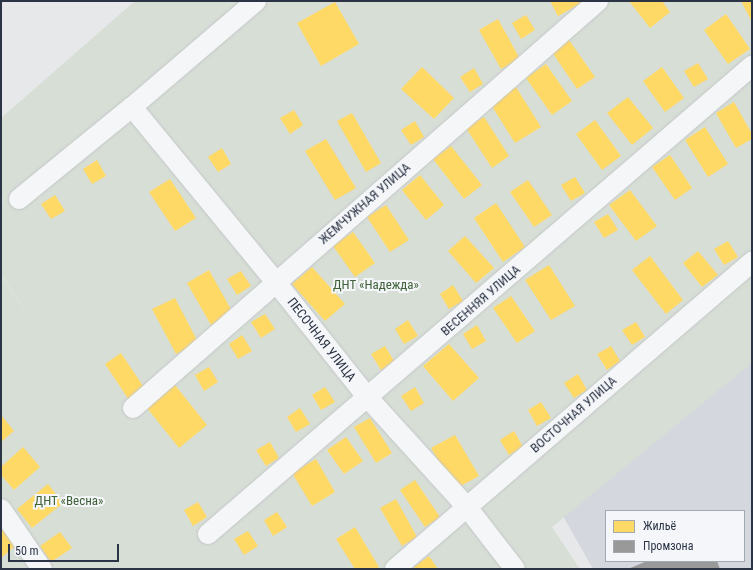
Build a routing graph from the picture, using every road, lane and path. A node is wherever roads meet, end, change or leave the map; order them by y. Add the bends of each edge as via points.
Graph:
1 (256, 1) edge
2 (598, 1) edge
3 (752, 66) edge
4 (132, 107) junction
5 (19, 199) dead end
6 (752, 262) edge
7 (275, 282) junction
8 (368, 398) junction
9 (133, 408) dead end
10 (467, 507) junction
11 (1, 509) edge
12 (208, 534) dead end
13 (42, 569) edge
14 (395, 569) edge
15 (515, 569) edge

1 - 4 lane
2 - 7 lane, ЖЕМЧУЖНАЯ УЛИЦА
3 - 8 lane, ВЕСЕННЯЯ УЛИЦА
4 - 5 lane
4 - 7 lane, ПЕСОЧНАЯ УЛИЦА
6 - 10 lane, ВОСТОЧНАЯ УЛИЦА
7 - 8 lane, ПЕСОЧНАЯ УЛИЦА
7 - 9 lane, ЖЕМЧУЖНАЯ УЛИЦА
8 - 10 lane, ПЕСОЧНАЯ УЛИЦА
8 - 12 lane, ВЕСЕННЯЯ УЛИЦА
10 - 14 lane, ВОСТОЧНАЯ УЛИЦА
10 - 15 lane, ПЕСОЧНАЯ УЛИЦА
11 - 13 lane

